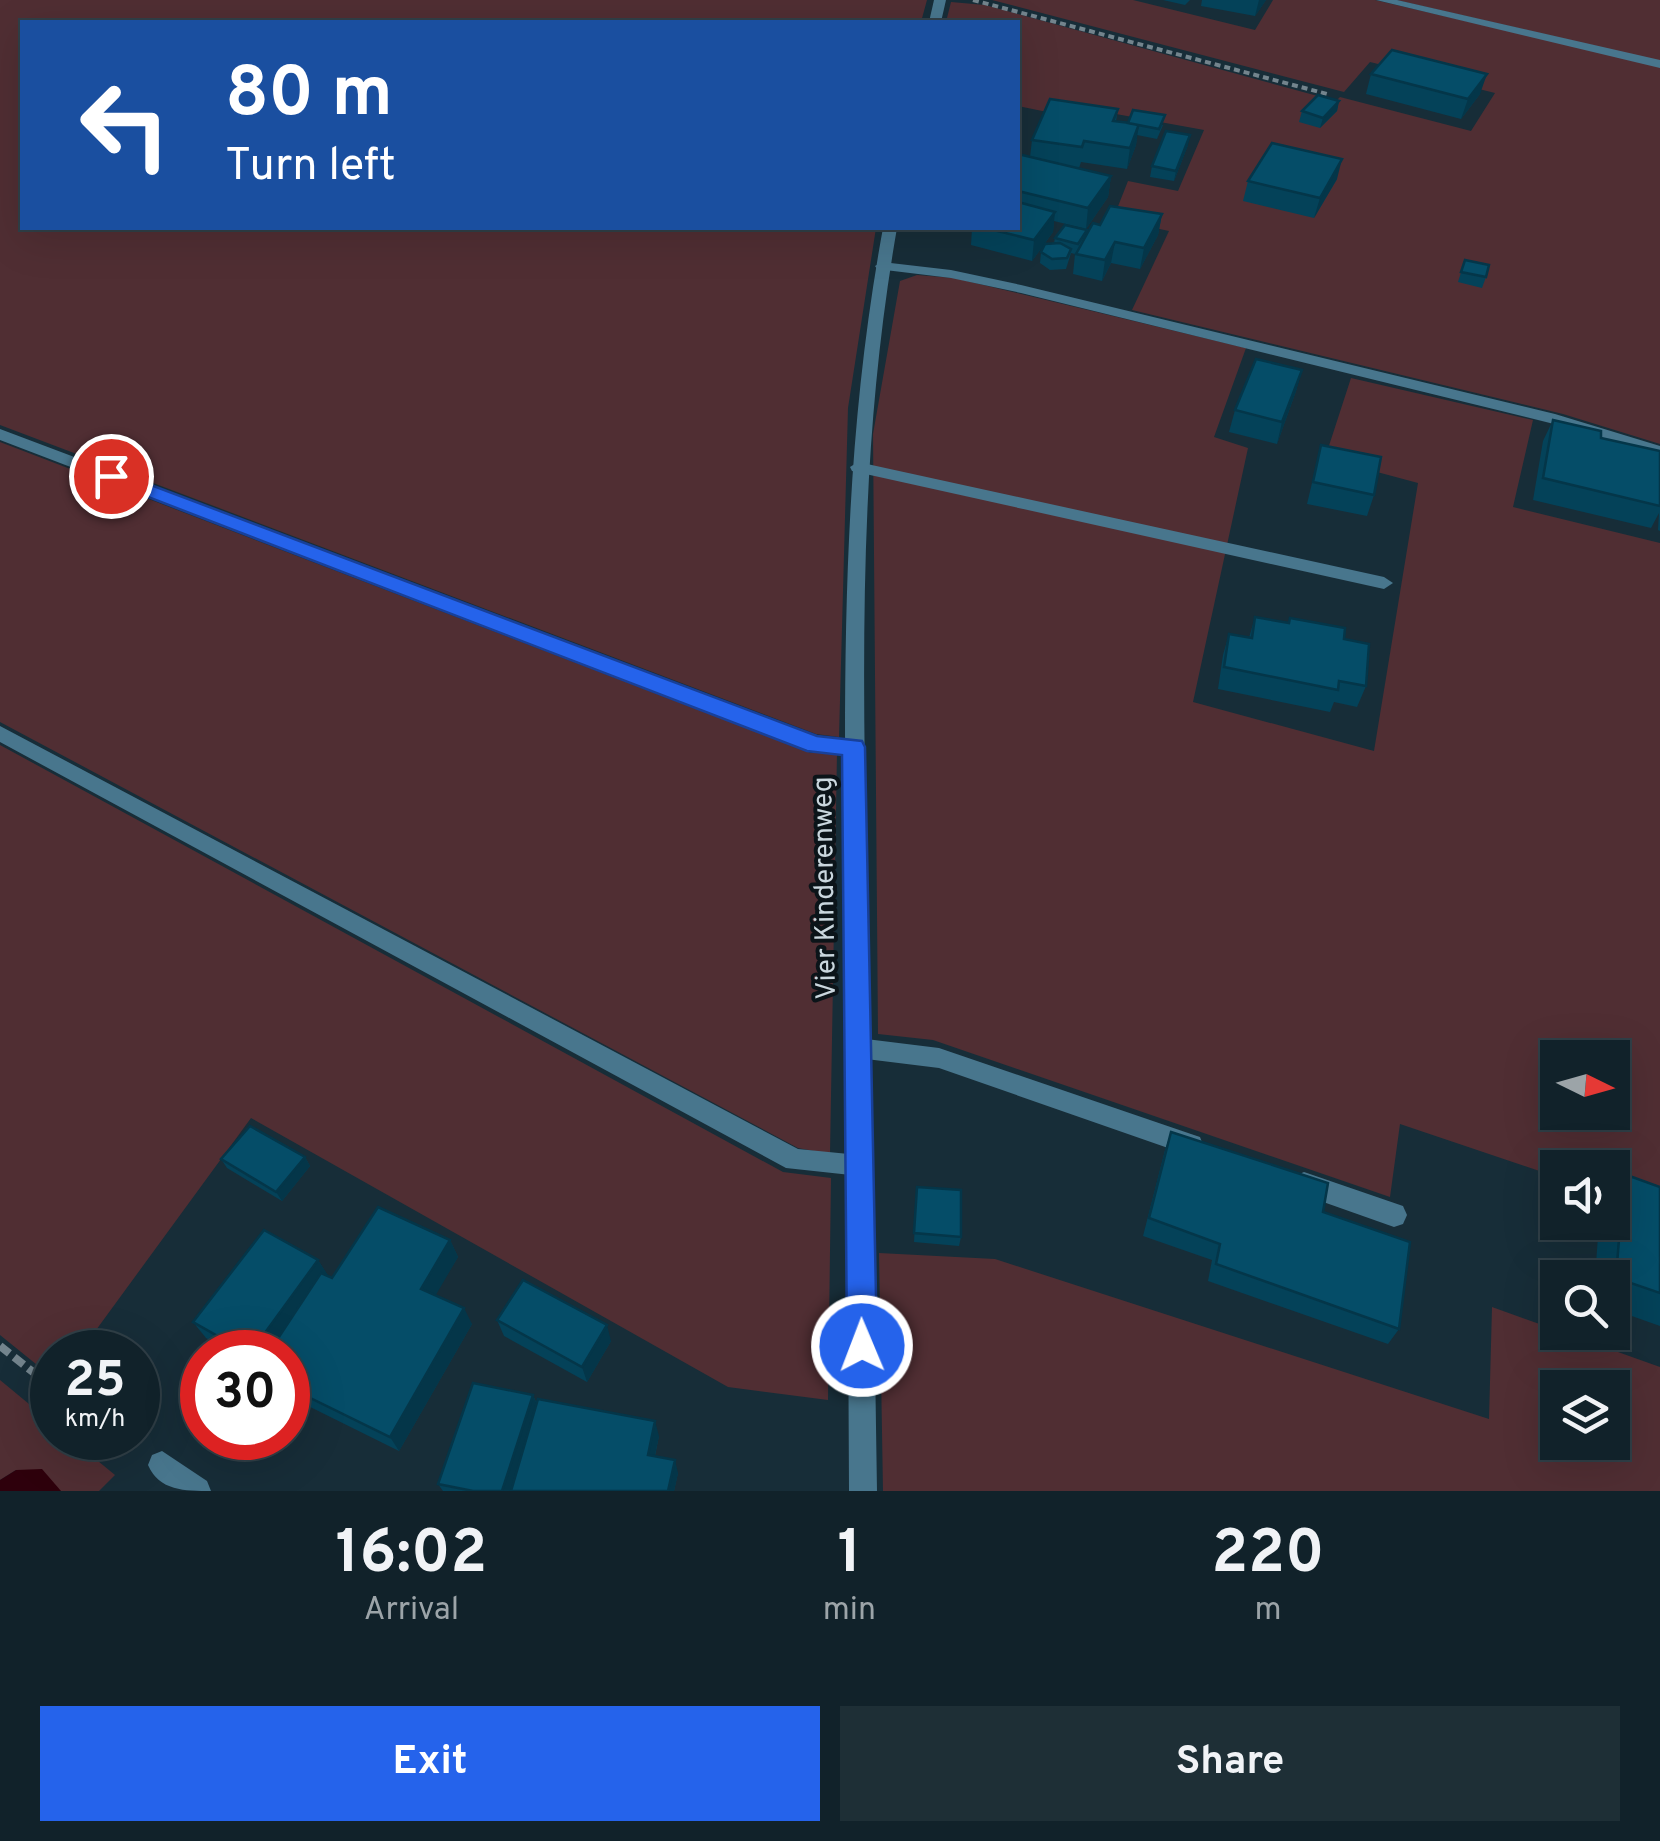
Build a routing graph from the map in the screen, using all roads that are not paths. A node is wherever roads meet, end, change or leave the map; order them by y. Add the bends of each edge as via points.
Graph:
1 (1382, 0) edge
2 (1660, 64) edge
3 (890, 230) edge
4 (882, 266) junction
5 (0, 434) edge
6 (1660, 452) edge
7 (858, 467) junction
8 (1384, 583) dead end
9 (0, 732) edge
10 (854, 747) junction
11 (858, 1048) junction
12 (1212, 1152) edge
13 (860, 1164) junction
14 (1284, 1178) edge
15 (1394, 1215) dead end
16 (162, 1465) dead end
17 (196, 1491) edge
18 (863, 1491) edge

1 - 2 street
3 - 4 street, Vier Kinderenweg
4 - 6 street via 1022,289 1554,419
4 - 7 street, Vier Kinderenweg
5 - 10 street via 815,744
7 - 8 street
7 - 10 street, Vier Kinderenweg
9 - 13 street via 795,1160
10 - 11 street, Vier Kinderenweg
11 - 12 street via 939,1058
11 - 13 street, Vier Kinderenweg
13 - 18 street, Vier Kinderenweg
14 - 15 street
16 - 17 street

